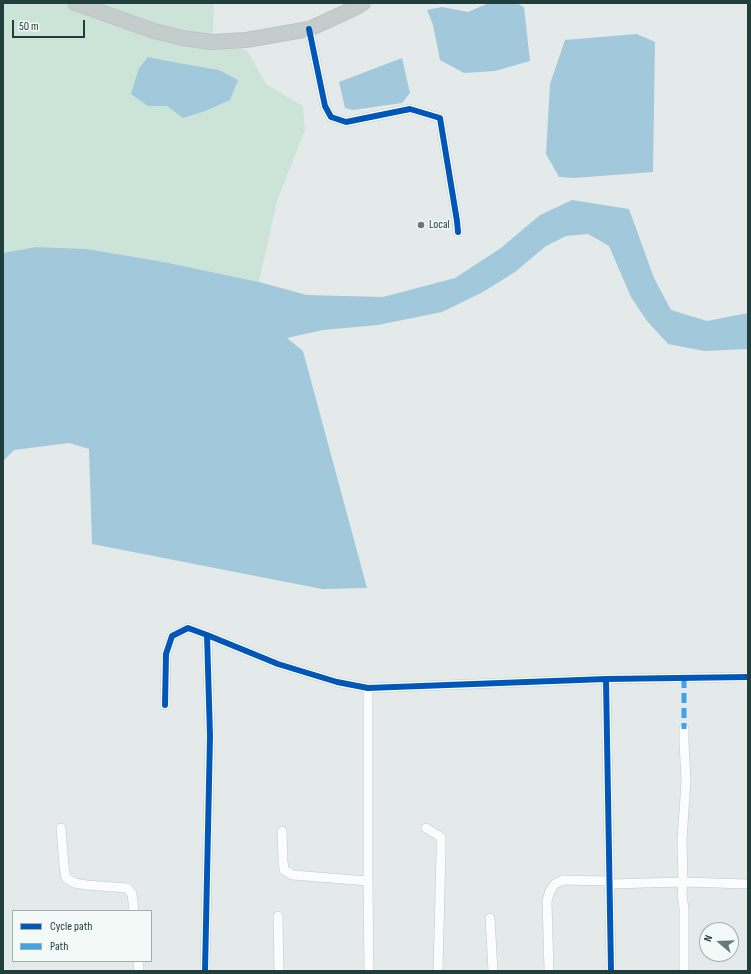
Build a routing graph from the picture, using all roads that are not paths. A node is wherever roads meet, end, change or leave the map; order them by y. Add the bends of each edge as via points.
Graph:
1 (75, 3) edge
2 (363, 3) edge
3 (309, 29) junction
4 (458, 232) dead end
5 (207, 635) junction
6 (748, 678) edge
7 (606, 679) junction
8 (368, 688) junction
9 (165, 705) dead end
10 (684, 729) dead end
11 (61, 828) dead end
12 (426, 828) dead end
13 (282, 831) dead end
14 (368, 881) junction
15 (610, 882) junction
16 (683, 882) junction
17 (748, 884) edge
18 (134, 910) edge
19 (278, 916) dead end
20 (490, 918) dead end
21 (205, 971) edge
22 (279, 971) edge
23 (369, 971) edge
24 (438, 971) edge
25 (493, 971) edge
26 (549, 971) edge
27 (611, 971) edge
28 (684, 971) edge

1 - 3 highway via 154,31 211,42 246,40
2 - 3 highway
3 - 4 street via 325,106 331,117 346,122 410,109 440,118
5 - 8 street via 278,664 337,682
5 - 9 street via 188,628 172,636 166,654
5 - 21 street via 210,736
6 - 7 street
7 - 8 street
7 - 15 street
8 - 14 street
10 - 16 street via 686,781 682,839
11 - 18 street via 66,878 86,885 127,888 132,894
12 - 24 street via 441,837
13 - 14 street via 284,870 292,875
14 - 23 street
15 - 16 street
15 - 26 street via 563,880 555,884 550,891
15 - 27 street
16 - 17 street
16 - 28 street
19 - 22 street
20 - 25 street

